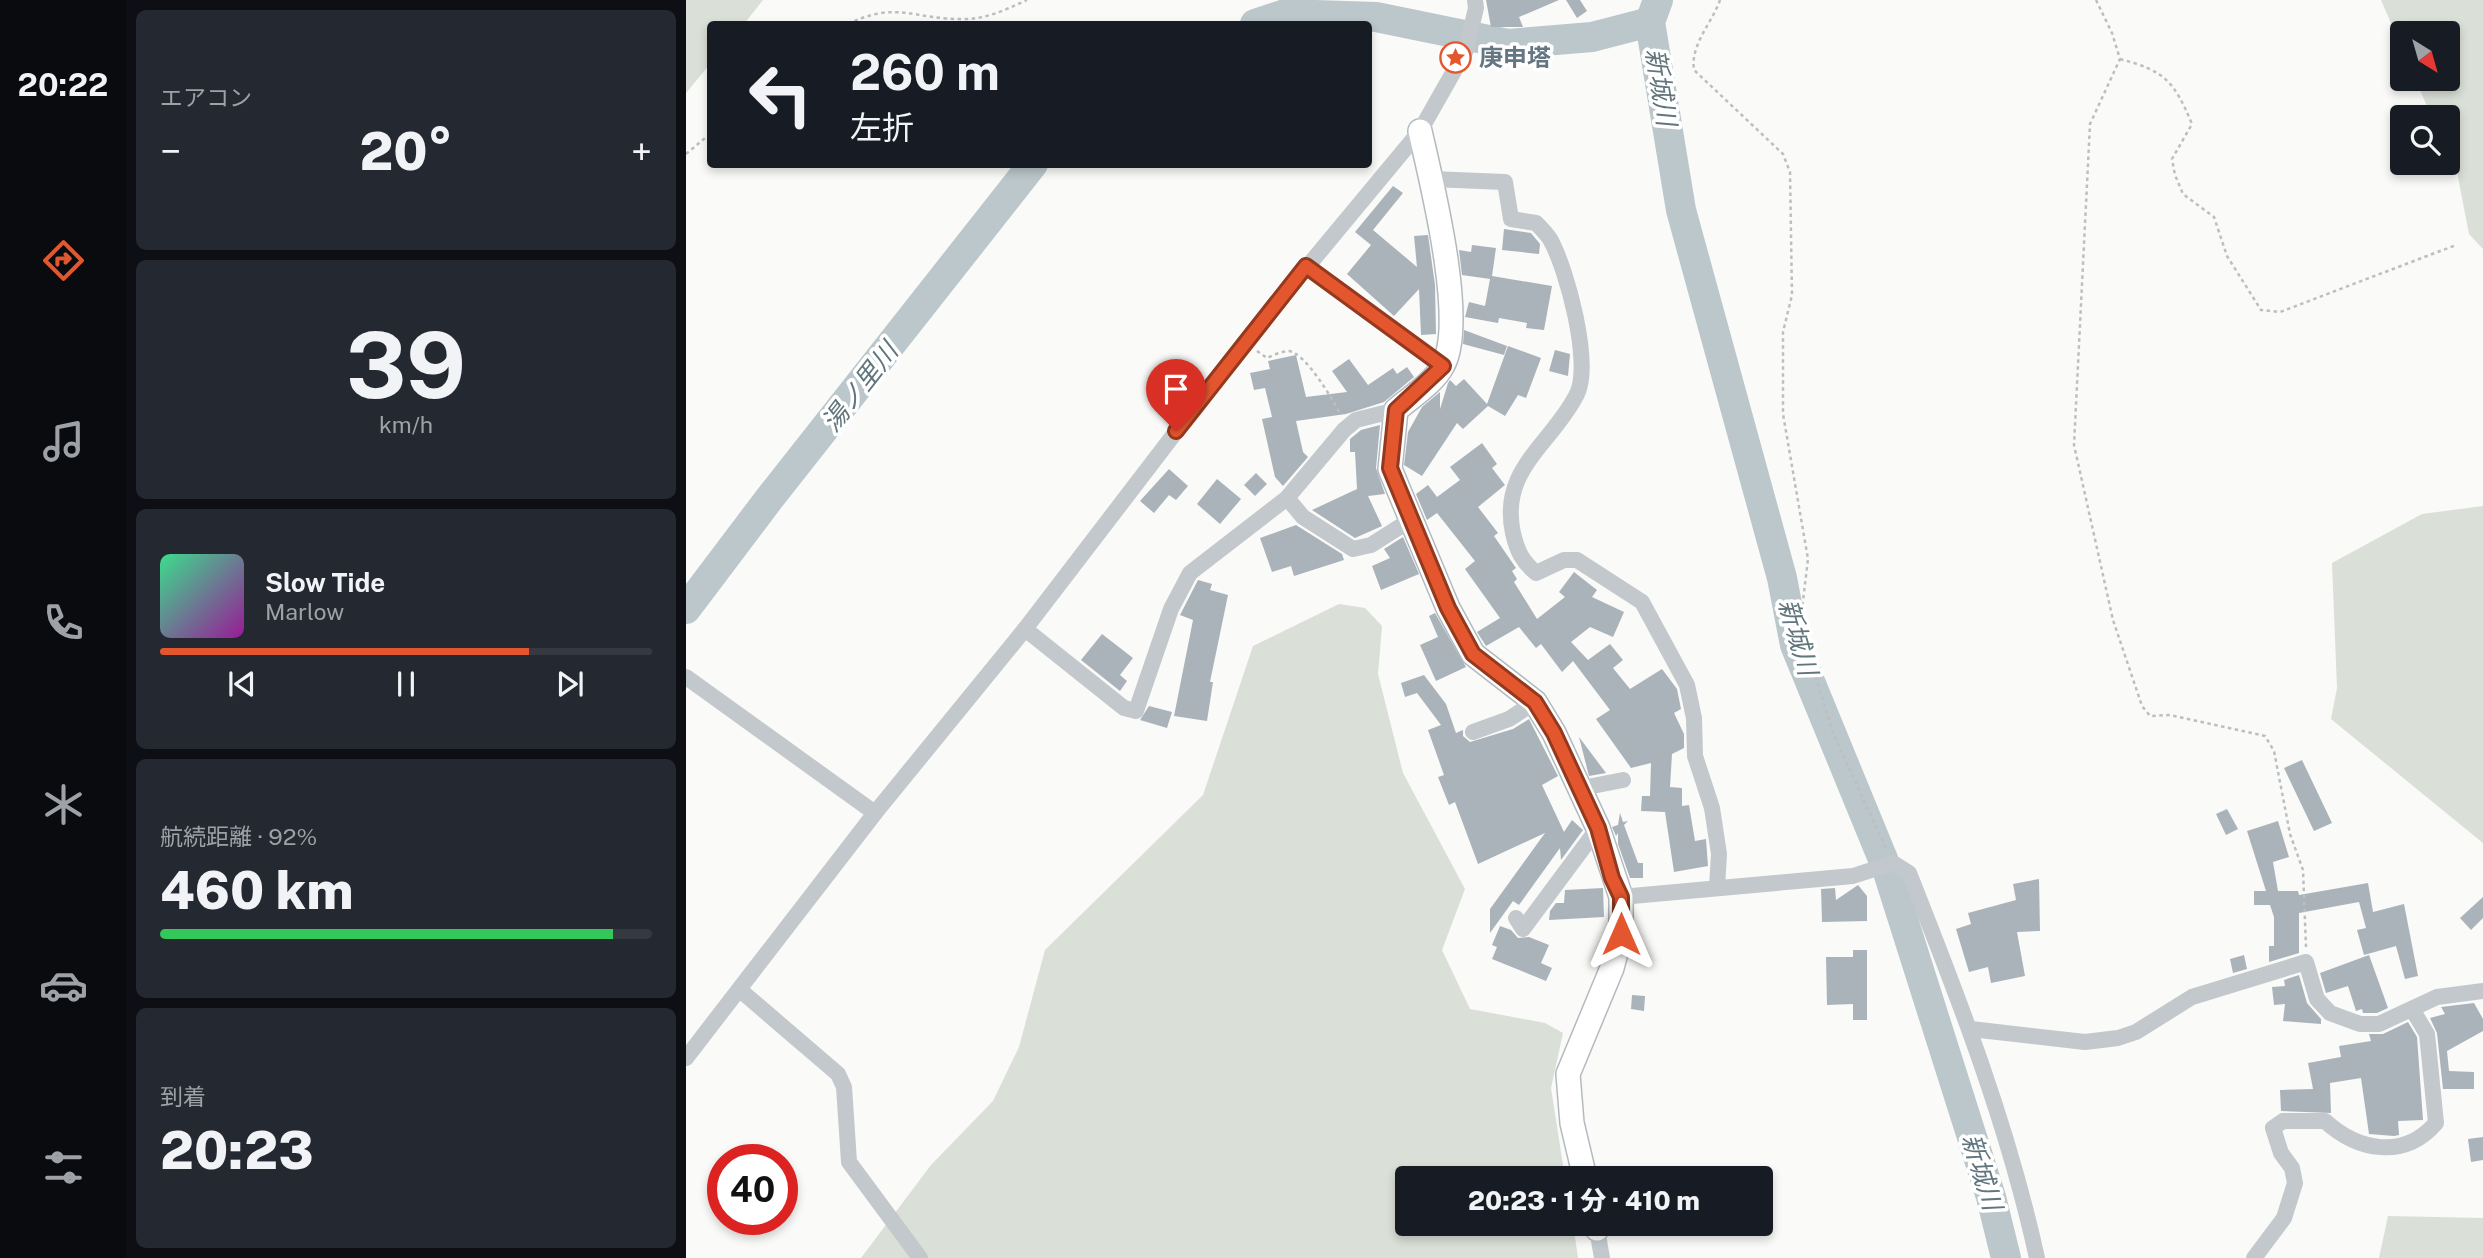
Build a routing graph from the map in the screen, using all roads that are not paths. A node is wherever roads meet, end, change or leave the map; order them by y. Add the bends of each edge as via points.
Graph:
1 (1475, 0) edge
2 (1420, 131) junction
3 (1431, 179) junction
4 (1306, 266) junction
5 (1443, 366) junction
6 (1396, 410) junction
7 (1287, 498) junction
8 (1412, 519) junction
9 (1025, 629) junction
10 (686, 677) edge
11 (1535, 702) junction
12 (1473, 732) dead end
13 (1623, 780) dead end
14 (1577, 789) junction
15 (875, 813) junction
16 (1598, 828) junction
17 (1717, 887) junction
18 (1621, 897) junction
19 (1516, 918) dead end
20 (740, 990) junction
21 (2483, 991) edge
22 (2412, 1009) junction
23 (1971, 1029) junction
24 (686, 1058) edge
25 (1582, 1166) edge
26 (1595, 1236) edge
27 (1598, 1236) edge
28 (920, 1258) edge
29 (1593, 1258) edge
30 (1602, 1258) edge
31 (2038, 1258) edge
32 (2253, 1258) edge

1 - 2 street via 1466,50
2 - 3 street
2 - 4 street
3 - 5 street via 1445,255 1450,324
3 - 17 street via 1505,182 1511,219 1536,223 1550,239 1569,291 1583,370 1577,394 1518,474 1508,511 1516,547 1536,573 1564,560 1577,560 1642,602 1687,685 1695,757 1712,808
4 - 5 street
4 - 9 street
5 - 6 street
6 - 7 street via 1351,424
6 - 8 street via 1390,468
7 - 8 street via 1303,517 1353,549 1371,545
7 - 9 street via 1190,573 1171,609 1136,711 1124,708
8 - 11 street via 1448,608 1473,654
9 - 15 street
10 - 15 street
11 - 12 street via 1509,719
11 - 14 street via 1554,733
13 - 14 street
14 - 16 street
15 - 20 street
16 - 18 street
16 - 19 street via 1523,929
17 - 18 street
17 - 23 street via 1853,876 1889,865 1909,873
18 - 25 street via 1621,934 1612,968 1568,1074 1572,1123
20 - 24 street
20 - 28 street via 838,1074 844,1087 849,1163
21 - 22 street via 2437,997
22 - 23 street via 2379,1024 2341,1019 2318,999 2306,962 2192,997 2118,1038 2085,1042
22 - 32 street via 2427,1034 2436,1123 2397,1149 2339,1134 2325,1121 2283,1121 2273,1128 2295,1183 2284,1218
23 - 31 street
26 - 29 street
27 - 30 street

